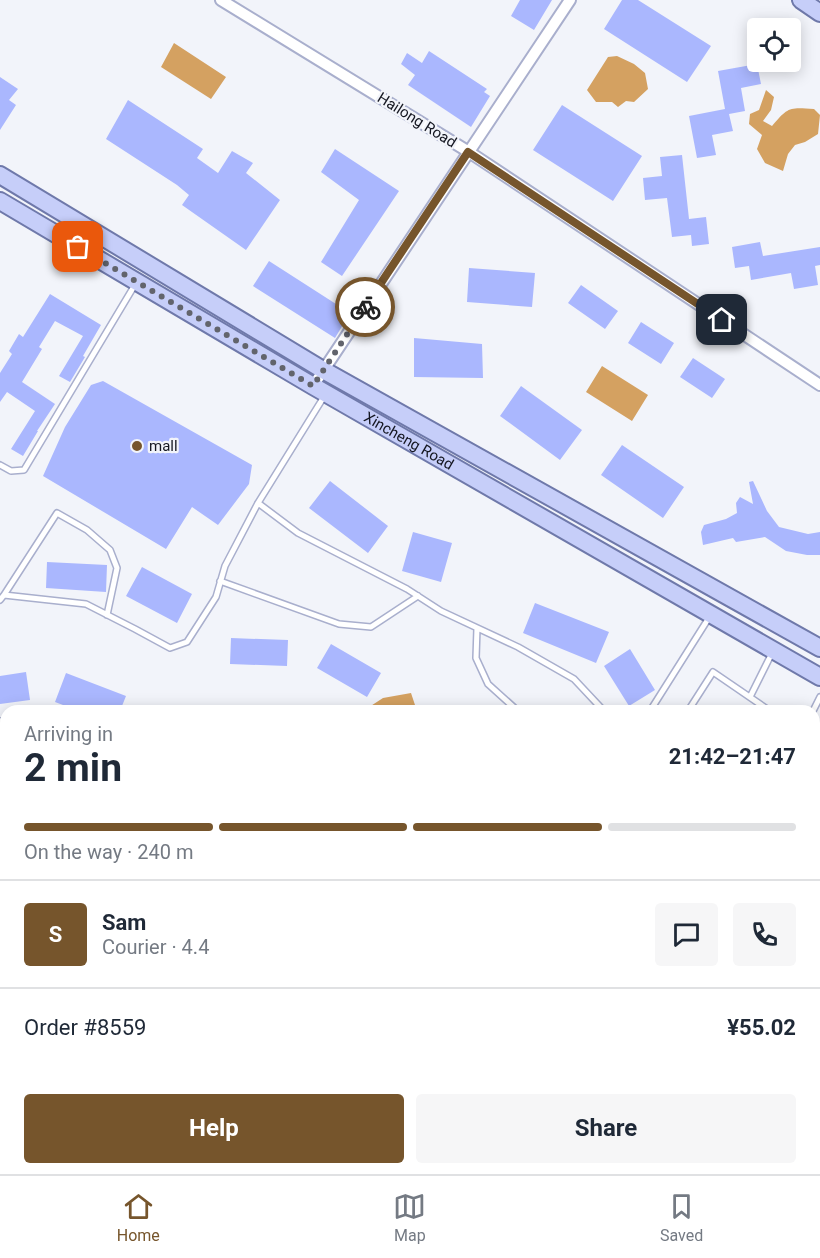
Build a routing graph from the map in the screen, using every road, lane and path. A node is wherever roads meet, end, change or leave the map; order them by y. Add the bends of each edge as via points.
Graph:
1 (221, 0) edge
2 (570, 0) edge
3 (801, 0) edge
4 (820, 13) edge
5 (468, 152) junction
6 (0, 175) edge
7 (0, 201) edge
8 (137, 282) junction
9 (323, 370) junction
10 (820, 385) edge
11 (320, 390) junction
12 (0, 465) edge
13 (258, 503) junction
14 (220, 581) junction
15 (418, 596) junction
16 (2, 598) edge
17 (711, 614) junction
18 (107, 615) junction
19 (477, 628) junction
20 (820, 648) edge
21 (773, 650) junction
22 (820, 677) edge
23 (750, 697) junction
24 (511, 705) edge
25 (598, 705) edge
26 (654, 705) edge
27 (692, 705) edge
28 (761, 705) edge

1 - 5 street, Hailong Road
2 - 5 street
3 - 4 main road
5 - 9 street
5 - 10 street, Hailong Road
6 - 9 main road, Xincheng Road
7 - 8 main road, Xincheng Road
8 - 11 main road, Xincheng Road
8 - 12 lane via 24,470 11,471
9 - 11 street
9 - 20 main road, Xincheng Road
11 - 13 lane
11 - 17 main road, Xincheng Road
13 - 14 lane
13 - 15 lane via 298,532
14 - 15 lane via 339,624 371,627
14 - 18 lane via 216,597 187,642 170,648
15 - 19 lane
16 - 18 lane via 87,604
16 - 18 lane via 57,513 87,530 110,550 117,568
17 - 21 main road, Xincheng Road
17 - 26 lane
19 - 24 lane via 476,658 488,684
19 - 25 lane via 574,679
21 - 22 main road, Xincheng Road
21 - 23 lane
23 - 27 lane via 713,672
23 - 28 lane

